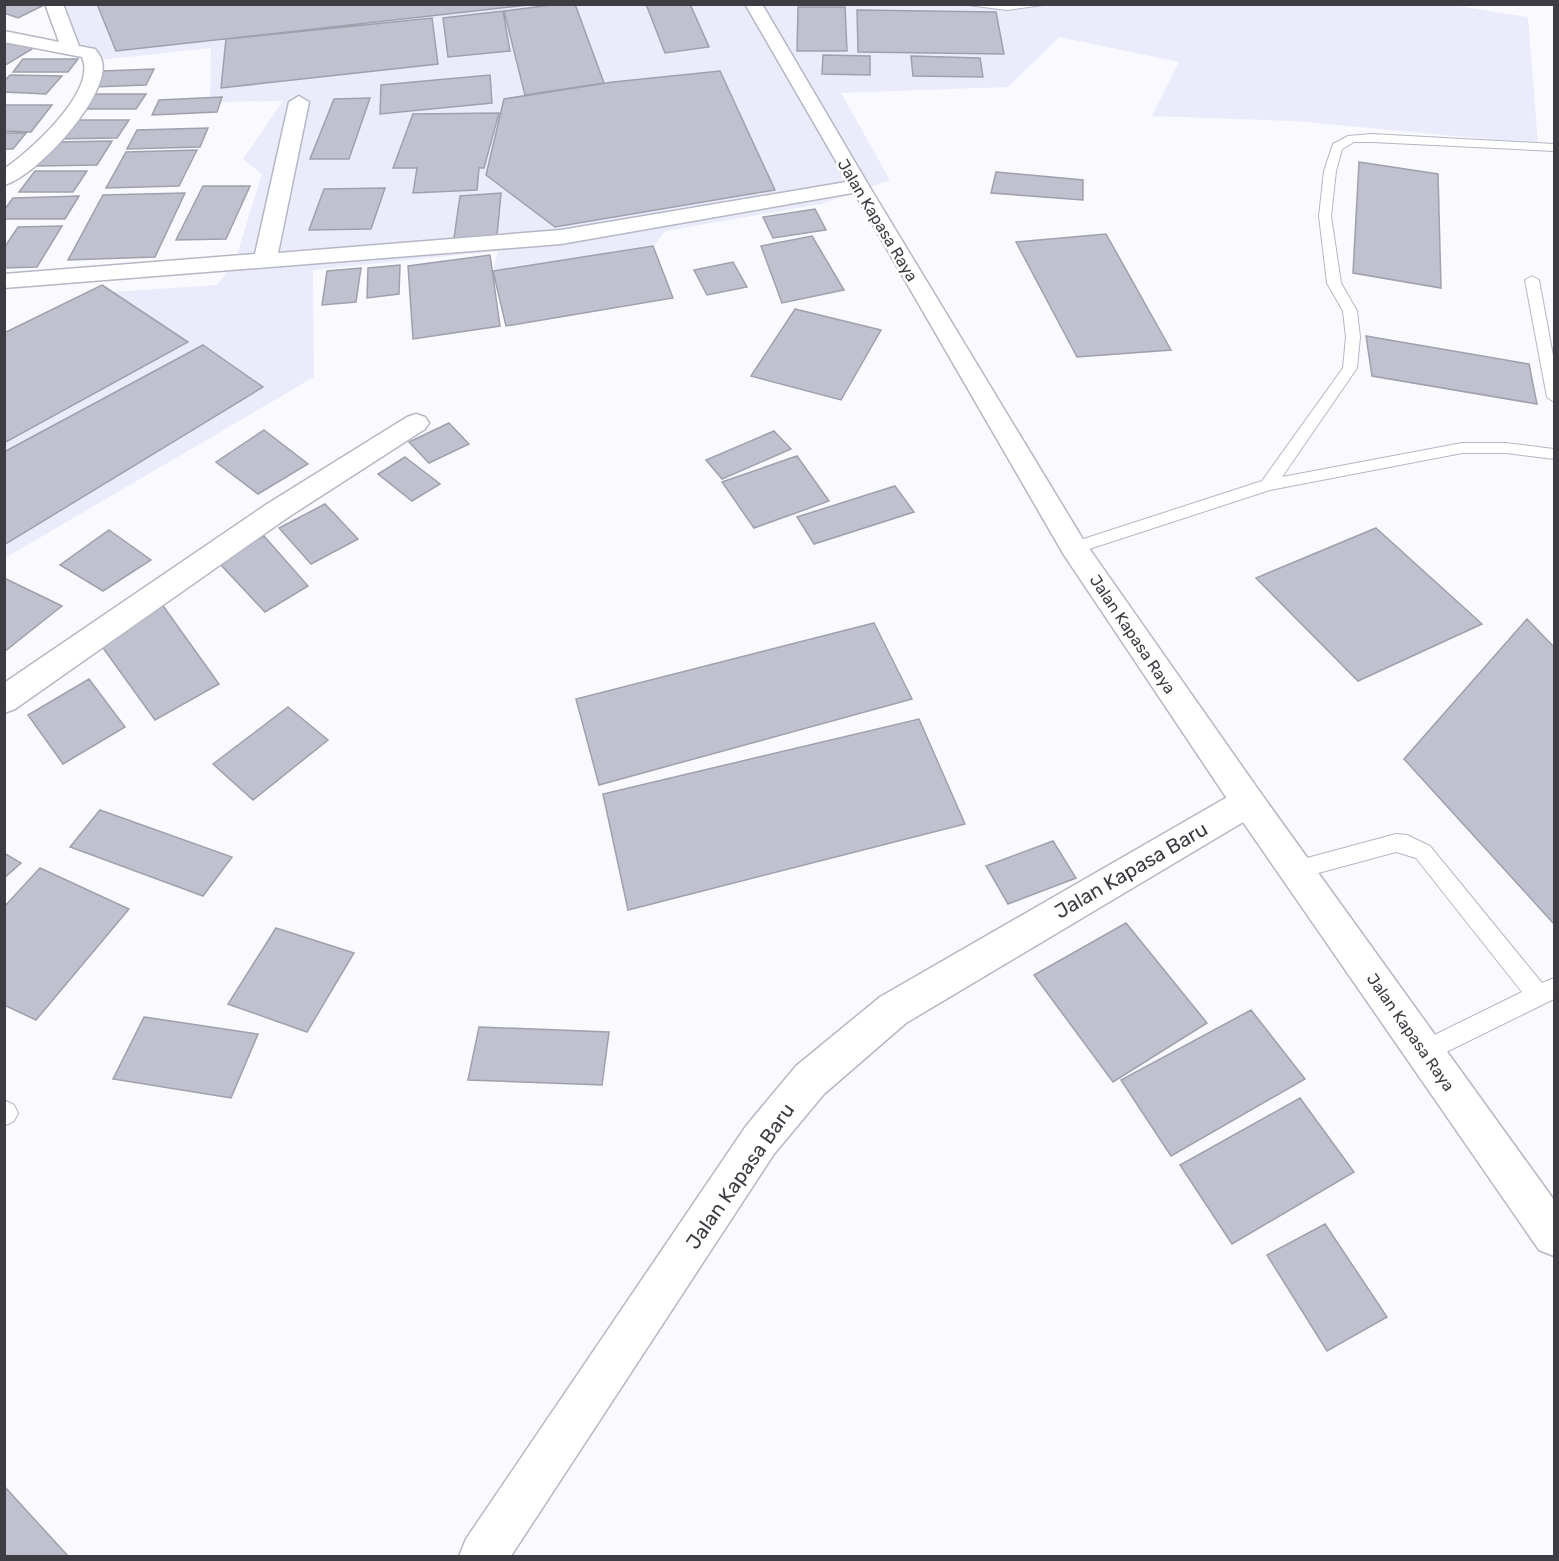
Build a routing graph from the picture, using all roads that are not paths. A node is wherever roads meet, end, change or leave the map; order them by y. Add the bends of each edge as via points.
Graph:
1 (54, 4) edge
2 (753, 4) edge
3 (965, 4) edge
4 (1045, 4) edge
5 (4, 36) edge
6 (71, 48) junction
7 (298, 102) dead end
8 (1554, 148) edge
9 (4, 179) edge
10 (858, 186) junction
11 (265, 262) junction
12 (1532, 280) dead end
13 (4, 281) edge
14 (1554, 397) edge
15 (416, 423) dead end
16 (1554, 454) edge
17 (1268, 485) junction
18 (1074, 548) junction
19 (4, 700) edge
20 (1248, 802) junction
21 (1296, 870) junction
22 (1546, 992) edge
23 (1424, 1052) junction
24 (1554, 1236) edge
25 (483, 1557) edge

1 - 6 street
2 - 10 street, Jalan Kapasa Raya
3 - 4 lane
5 - 6 street
6 - 9 street via 94,58 95,71 88,89 46,146
7 - 11 street
8 - 17 lane via 1372,138 1352,139 1338,147 1330,171 1325,216 1334,282 1350,311 1350,368
10 - 11 street via 561,237
10 - 18 street, Jalan Kapasa Raya
11 - 13 street
12 - 14 lane
15 - 19 street via 277,511
16 - 17 lane via 1462,448
17 - 18 lane
18 - 20 street, Jalan Kapasa Raya
20 - 21 street, Jalan Kapasa Raya
20 - 25 street, Jalan Kapasa Baru via 893,1010 810,1080 760,1140
21 - 22 lane via 1396,843 1407,844 1423,852
21 - 23 street, Jalan Kapasa Raya
22 - 23 lane
23 - 24 street, Jalan Kapasa Raya

